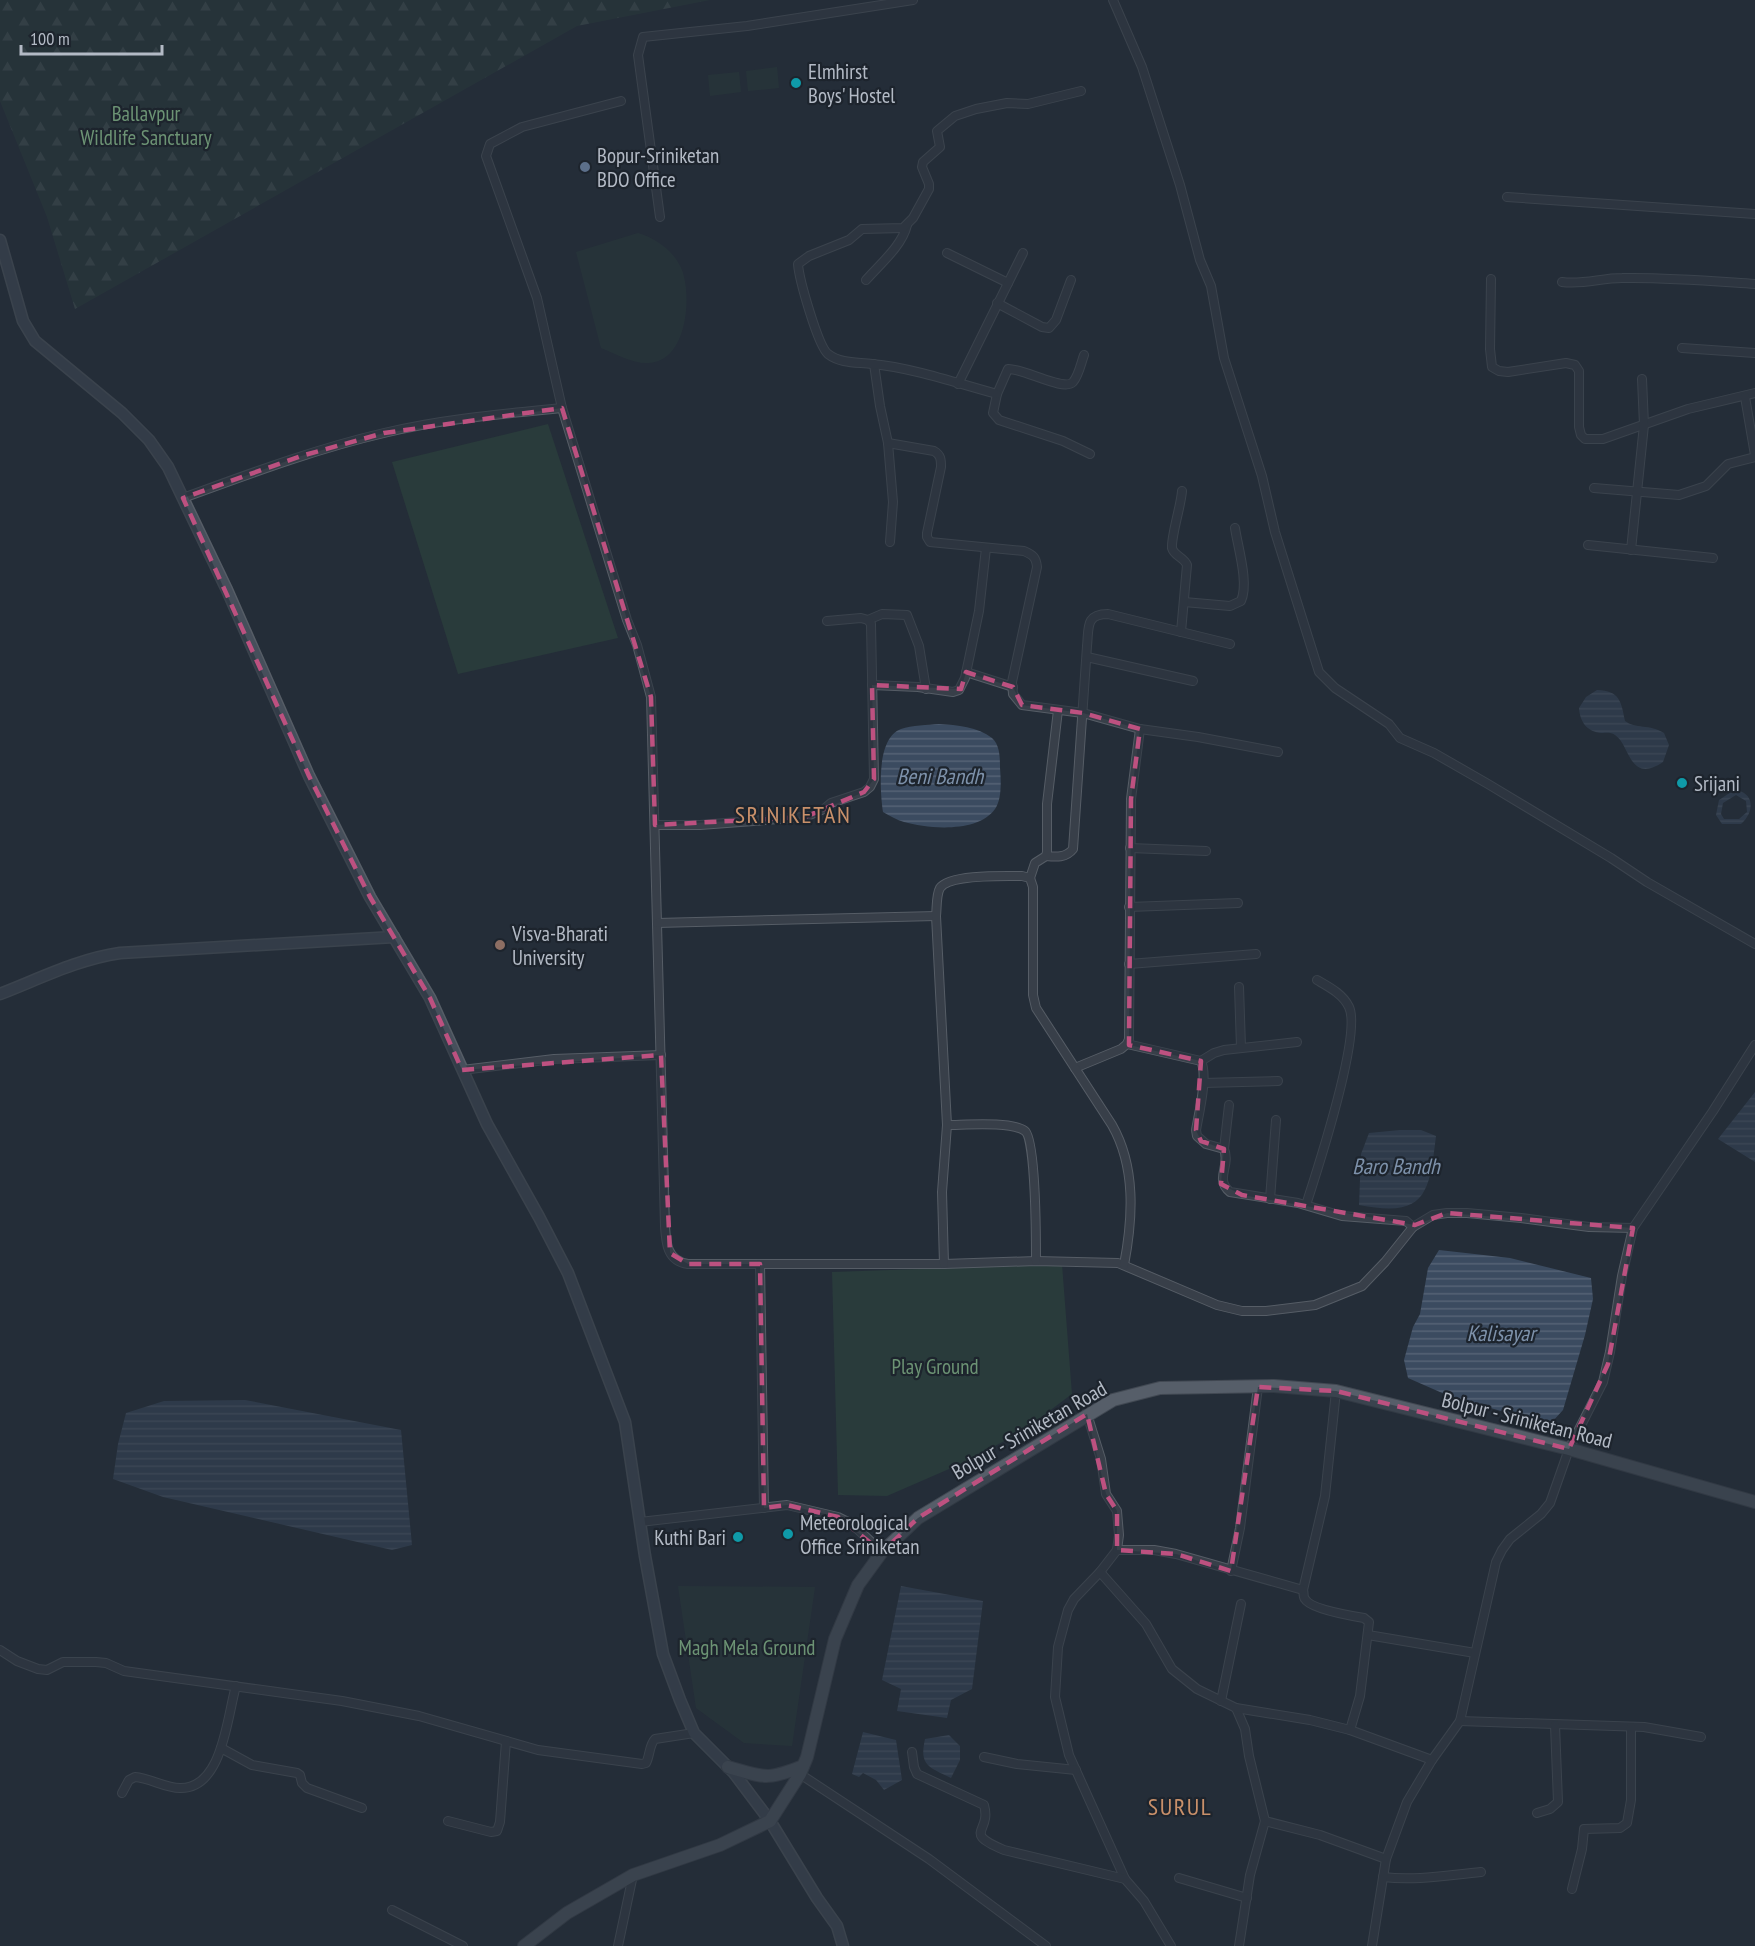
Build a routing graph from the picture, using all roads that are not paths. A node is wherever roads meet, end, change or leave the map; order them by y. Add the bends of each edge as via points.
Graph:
1 (913, 0) edge
2 (1113, 0) edge
3 (1081, 91) dead end
4 (621, 101) dead end
5 (1508, 197) dead end
6 (1755, 214) edge
7 (660, 217) dead end
8 (907, 225) junction
9 (0, 240) edge
10 (947, 253) dead end
11 (1023, 253) dead end
12 (1491, 279) dead end
13 (866, 280) dead end
14 (1071, 280) dead end
15 (1562, 282) dead end
16 (1008, 283) junction
17 (1755, 284) edge
18 (997, 303) junction
19 (1682, 348) dead end
20 (1755, 352) edge
21 (1084, 355) dead end
22 (874, 364) junction
23 (1642, 379) dead end
24 (958, 384) junction
25 (1755, 393) edge
26 (996, 394) junction
27 (1745, 396) junction
28 (562, 408) junction
29 (1644, 425) junction
30 (888, 444) junction
31 (1090, 454) dead end
32 (1755, 456) edge
33 (1594, 488) dead end
34 (1182, 491) dead end
35 (1636, 492) junction
36 (183, 498) junction
37 (1235, 528) dead end
38 (890, 542) dead end
39 (1588, 545) dead end
40 (986, 548) junction
41 (1631, 550) junction
42 (1713, 558) dead end
43 (1184, 602) junction
44 (868, 620) junction
45 (827, 621) dead end
46 (1181, 632) junction
47 (1230, 644) dead end
48 (1087, 657) junction
49 (966, 672) junction
50 (1193, 681) dead end
51 (872, 685) junction
52 (1013, 687) junction
53 (926, 688) junction
54 (1058, 710) junction
55 (1083, 713) junction
56 (1140, 729) junction
57 (1278, 752) dead end
58 (655, 825) junction
59 (1130, 848) junction
60 (1206, 851) dead end
61 (1046, 856) junction
62 (1030, 878) junction
63 (1238, 903) dead end
64 (1129, 907) junction
65 (936, 916) junction
66 (657, 923) junction
67 (394, 937) junction
68 (1755, 944) edge
69 (1256, 954) dead end
70 (1129, 964) junction
71 (1317, 980) dead end
72 (1239, 987) dead end
73 (0, 994) edge
74 (1297, 1042) dead end
75 (1127, 1044) junction
76 (1755, 1045) edge
77 (1241, 1047) junction
78 (661, 1055) junction
79 (1201, 1061) junction
80 (1075, 1068) junction
81 (462, 1070) junction
82 (1278, 1081) dead end
83 (1203, 1083) junction
84 (1229, 1105) dead end
85 (1276, 1120) dead end
86 (947, 1125) junction
87 (1224, 1149) junction
88 (1270, 1199) junction
89 (1306, 1206) junction
90 (1413, 1227) junction
91 (1633, 1228) junction
92 (1036, 1261) junction
93 (760, 1264) junction
94 (944, 1264) junction
95 (1124, 1265) junction
96 (1258, 1387) junction
97 (1336, 1391) junction
98 (1087, 1414) junction
99 (1569, 1449) junction
100 (1755, 1502) edge
101 (764, 1508) junction
102 (640, 1522) junction
103 (1117, 1550) junction
104 (882, 1552) junction
105 (1231, 1571) junction
106 (1100, 1572) junction
107 (1303, 1590) junction
108 (1241, 1604) dead end
109 (1368, 1635) junction
110 (0, 1650) edge
111 (1475, 1653) junction
112 (236, 1686) junction
113 (1221, 1701) junction
114 (1236, 1708) junction
115 (1460, 1721) junction
116 (1555, 1725) junction
117 (1631, 1728) junction
118 (1350, 1730) junction
119 (694, 1733) junction
120 (1701, 1737) dead end
121 (506, 1741) junction
122 (221, 1748) junction
123 (912, 1752) dead end
124 (984, 1757) dead end
125 (1432, 1760) junction
126 (728, 1767) junction
127 (802, 1770) junction
128 (1076, 1770) junction
129 (122, 1792) dead end
130 (362, 1808) dead end
131 (1537, 1813) dead end
132 (448, 1821) dead end
133 (770, 1821) junction
134 (1265, 1821) junction
135 (1386, 1859) junction
136 (1481, 1872) dead end
137 (633, 1875) junction
138 (1383, 1877) junction
139 (1179, 1878) dead end
140 (1125, 1879) junction
141 (1572, 1888) dead end
142 (1247, 1898) junction
143 (392, 1910) dead end
144 (463, 1946) edge
145 (524, 1946) edge
146 (618, 1946) edge
147 (843, 1946) edge
148 (1046, 1946) edge
149 (1171, 1946) edge
150 (1239, 1946) edge
151 (1372, 1946) edge

1 - 7 street via 747,26 643,37 638,56
2 - 68 street via 1131,36 1180,184 1211,286 1224,358 1319,672 1335,688 1389,724 1400,738 1488,784
3 - 8 street via 1028,104 1007,103 976,109 943,124 937,133 940,147 922,165 929,189
4 - 28 street via 522,127 490,144 486,156 537,298
5 - 6 street
8 - 13 street via 905,234
8 - 22 street via 897,229 862,229 849,240 798,264 825,352 843,361
9 - 36 main road via 23,321 35,341 149,440
10 - 16 street
11 - 16 street
12 - 29 street via 1492,367 1508,372 1575,365 1580,371 1580,427 1585,439 1603,439
14 - 18 street via 1051,327 1042,327
15 - 17 street via 1651,277
16 - 18 street
18 - 24 street
19 - 20 street
21 - 26 street via 1069,384 1012,368 1006,371
22 - 24 street
22 - 30 street
23 - 29 street
24 - 26 street
25 - 27 street
26 - 31 street via 993,413 999,420
27 - 29 street via 1688,409
27 - 32 street
28 - 36 street via 447,421 384,433 301,456
28 - 58 street via 651,697
29 - 35 street
30 - 38 street via 893,502
30 - 40 street via 939,454 941,461 927,533 930,542
32 - 35 street via 1728,464 1706,486 1688,492
33 - 35 street
34 - 43 street via 1172,546 1175,554 1186,562
35 - 41 street
36 - 67 main road via 309,776
37 - 43 street via 1243,576 1241,601 1230,606
39 - 41 street
40 - 49 street via 979,611
40 - 52 street via 1024,551 1037,560
41 - 42 street
43 - 46 street
44 - 45 street
44 - 51 street via 872,632
44 - 53 street via 882,614 907,615 920,646
46 - 47 street
46 - 48 street via 1097,614 1089,623
48 - 50 street
48 - 55 street
49 - 52 street
49 - 53 street via 959,690
51 - 53 street
51 - 58 street via 874,779 864,792 805,817
52 - 54 street via 1016,699 1023,705
54 - 55 street
54 - 61 street via 1047,804
55 - 56 street
55 - 61 street via 1073,849 1064,856
56 - 57 street
56 - 59 street via 1131,799
58 - 66 street
59 - 60 street
59 - 64 street
61 - 62 street via 1035,862
62 - 65 street via 947,882 940,889
62 - 80 street via 1036,1008
63 - 64 street
64 - 70 street
65 - 66 street
65 - 86 street
66 - 78 street
67 - 73 main road via 104,955
67 - 81 main road via 430,998
69 - 70 street
70 - 75 street
71 - 89 street via 1334,989 1349,1006 1352,1019 1350,1043
72 - 77 street
74 - 77 street
75 - 79 street
75 - 80 street
76 - 91 street
77 - 79 street via 1214,1053
78 - 81 street via 554,1059
78 - 93 street via 665,1232 671,1256 688,1264
79 - 83 street
80 - 95 street via 1119,1138 1127,1160 1131,1221
81 - 102 main road via 568,1274 625,1422
82 - 83 street
83 - 87 street via 1197,1136 1206,1144
84 - 87 street
85 - 88 street
86 - 92 street via 1012,1126 1030,1136
86 - 94 street via 942,1192
87 - 88 street via 1223,1186 1230,1192
88 - 89 street
89 - 90 street via 1342,1216 1406,1221
90 - 91 street via 1433,1215 1447,1213
90 - 95 street via 1362,1286 1294,1309 1242,1311 1217,1305
91 - 99 street via 1603,1382
92 - 94 street
92 - 95 street
93 - 94 street
93 - 101 street
96 - 97 main road, Bolpur - Sriniketan Road
96 - 98 main road, Bolpur - Sriniketan Road via 1160,1388 1113,1400
96 - 105 street
97 - 99 main road, Bolpur - Sriniketan Road
97 - 107 street via 1325,1496
98 - 103 street via 1101,1459 1106,1494 1117,1511
98 - 104 main road, Bolpur - Sriniketan Road via 918,1518
99 - 100 main road, Bolpur - Sriniketan Road
99 - 111 street via 1550,1503 1510,1539 1496,1562
101 - 102 street
101 - 104 street via 795,1506 838,1517 852,1524
102 - 119 main road via 663,1654
103 - 105 street via 1176,1554
103 - 106 street
104 - 127 main road, Bolpur - Sriniketan Road via 858,1585 835,1640
105 - 107 street
106 - 113 street via 1146,1624 1172,1669 1197,1689
106 - 128 street via 1068,1610 1057,1656 1056,1703
107 - 109 street via 1309,1604 1366,1619
108 - 113 street
109 - 111 street
109 - 118 street via 1360,1696
110 - 112 street via 38,1669 48,1670 63,1662 96,1662 124,1671
111 - 115 street
112 - 121 street via 420,1716
112 - 122 street
113 - 114 street
114 - 118 street
114 - 134 street via 1245,1729
115 - 116 street
115 - 125 street
116 - 117 street
116 - 131 street via 1558,1802
117 - 120 street
117 - 141 street via 1631,1800 1627,1823 1620,1828 1584,1830
118 - 125 street
119 - 121 street via 655,1739 649,1759 642,1764 538,1750
119 - 126 main road
121 - 132 street via 497,1831
122 - 129 street via 211,1771 195,1785 175,1788 135,1777
122 - 130 street via 252,1765 297,1773 307,1788
123 - 140 street via 917,1774 984,1805 980,1833 986,1842 1004,1850
124 - 128 street
125 - 135 street via 1407,1802
126 - 127 main road via 764,1777
126 - 133 main road
127 - 133 main road, Bolpur - Sriniketan Road
127 - 148 street
128 - 140 street
133 - 137 main road via 720,1845
133 - 147 main road via 837,1926
134 - 135 street via 1320,1835
134 - 142 street
135 - 138 street
136 - 138 street via 1414,1879
137 - 145 main road via 567,1913
137 - 146 street
138 - 151 street
139 - 142 street
140 - 149 street via 1144,1901
142 - 150 street
143 - 144 street

